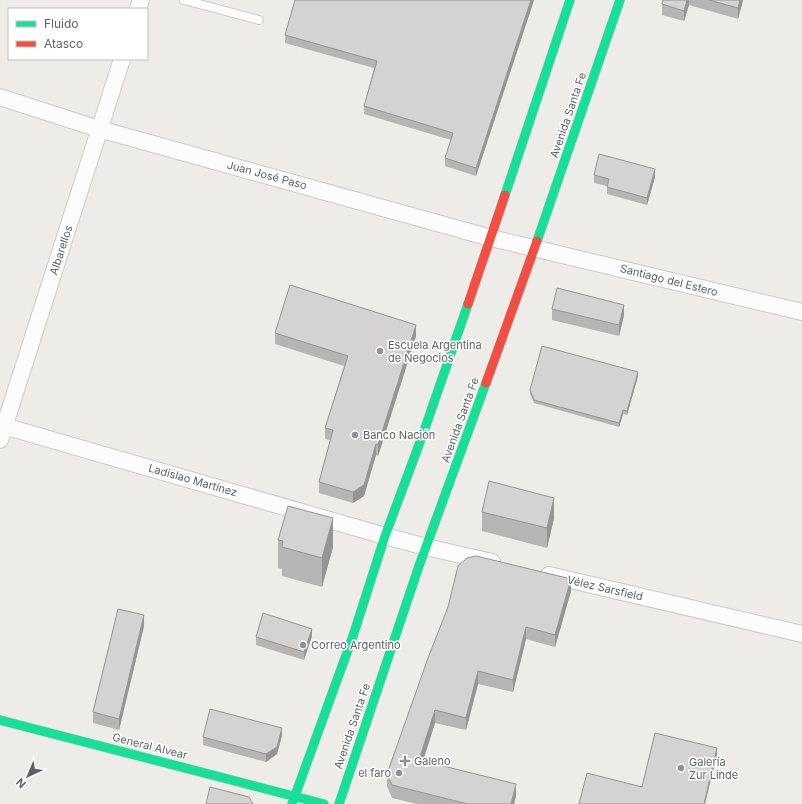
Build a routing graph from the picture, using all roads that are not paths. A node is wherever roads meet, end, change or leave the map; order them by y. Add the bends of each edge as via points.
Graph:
1 (184, 0) edge
2 (570, 0) edge
3 (620, 0) edge
4 (259, 20) dead end
5 (122, 60) edge
6 (0, 97) edge
7 (99, 129) junction
8 (491, 238) junction
9 (535, 248) junction
10 (802, 312) edge
11 (1, 431) edge
12 (385, 536) junction
13 (426, 547) junction
14 (506, 565) edge
15 (537, 572) edge
16 (802, 634) edge
17 (0, 720) edge
18 (293, 800) edge
19 (324, 804) edge
20 (339, 804) edge

1 - 4 lane
2 - 8 main road
3 - 9 main road, Avenida Santa Fe
5 - 7 street, Albarellos
6 - 7 street, Juan José Paso
7 - 8 street, Juan José Paso
7 - 11 street, Albarellos
8 - 9 street, Juan José Paso
8 - 12 main road
9 - 10 street, Santiago del Estero
9 - 13 main road, Avenida Santa Fe
11 - 12 street, Ladislao Martínez
12 - 13 street
12 - 18 main road via 353,636
13 - 14 street
13 - 20 main road, Avenida Santa Fe
15 - 16 street, Vélez Sarsfield
17 - 18 main road, General Alvear
18 - 19 main road, General Alvear

